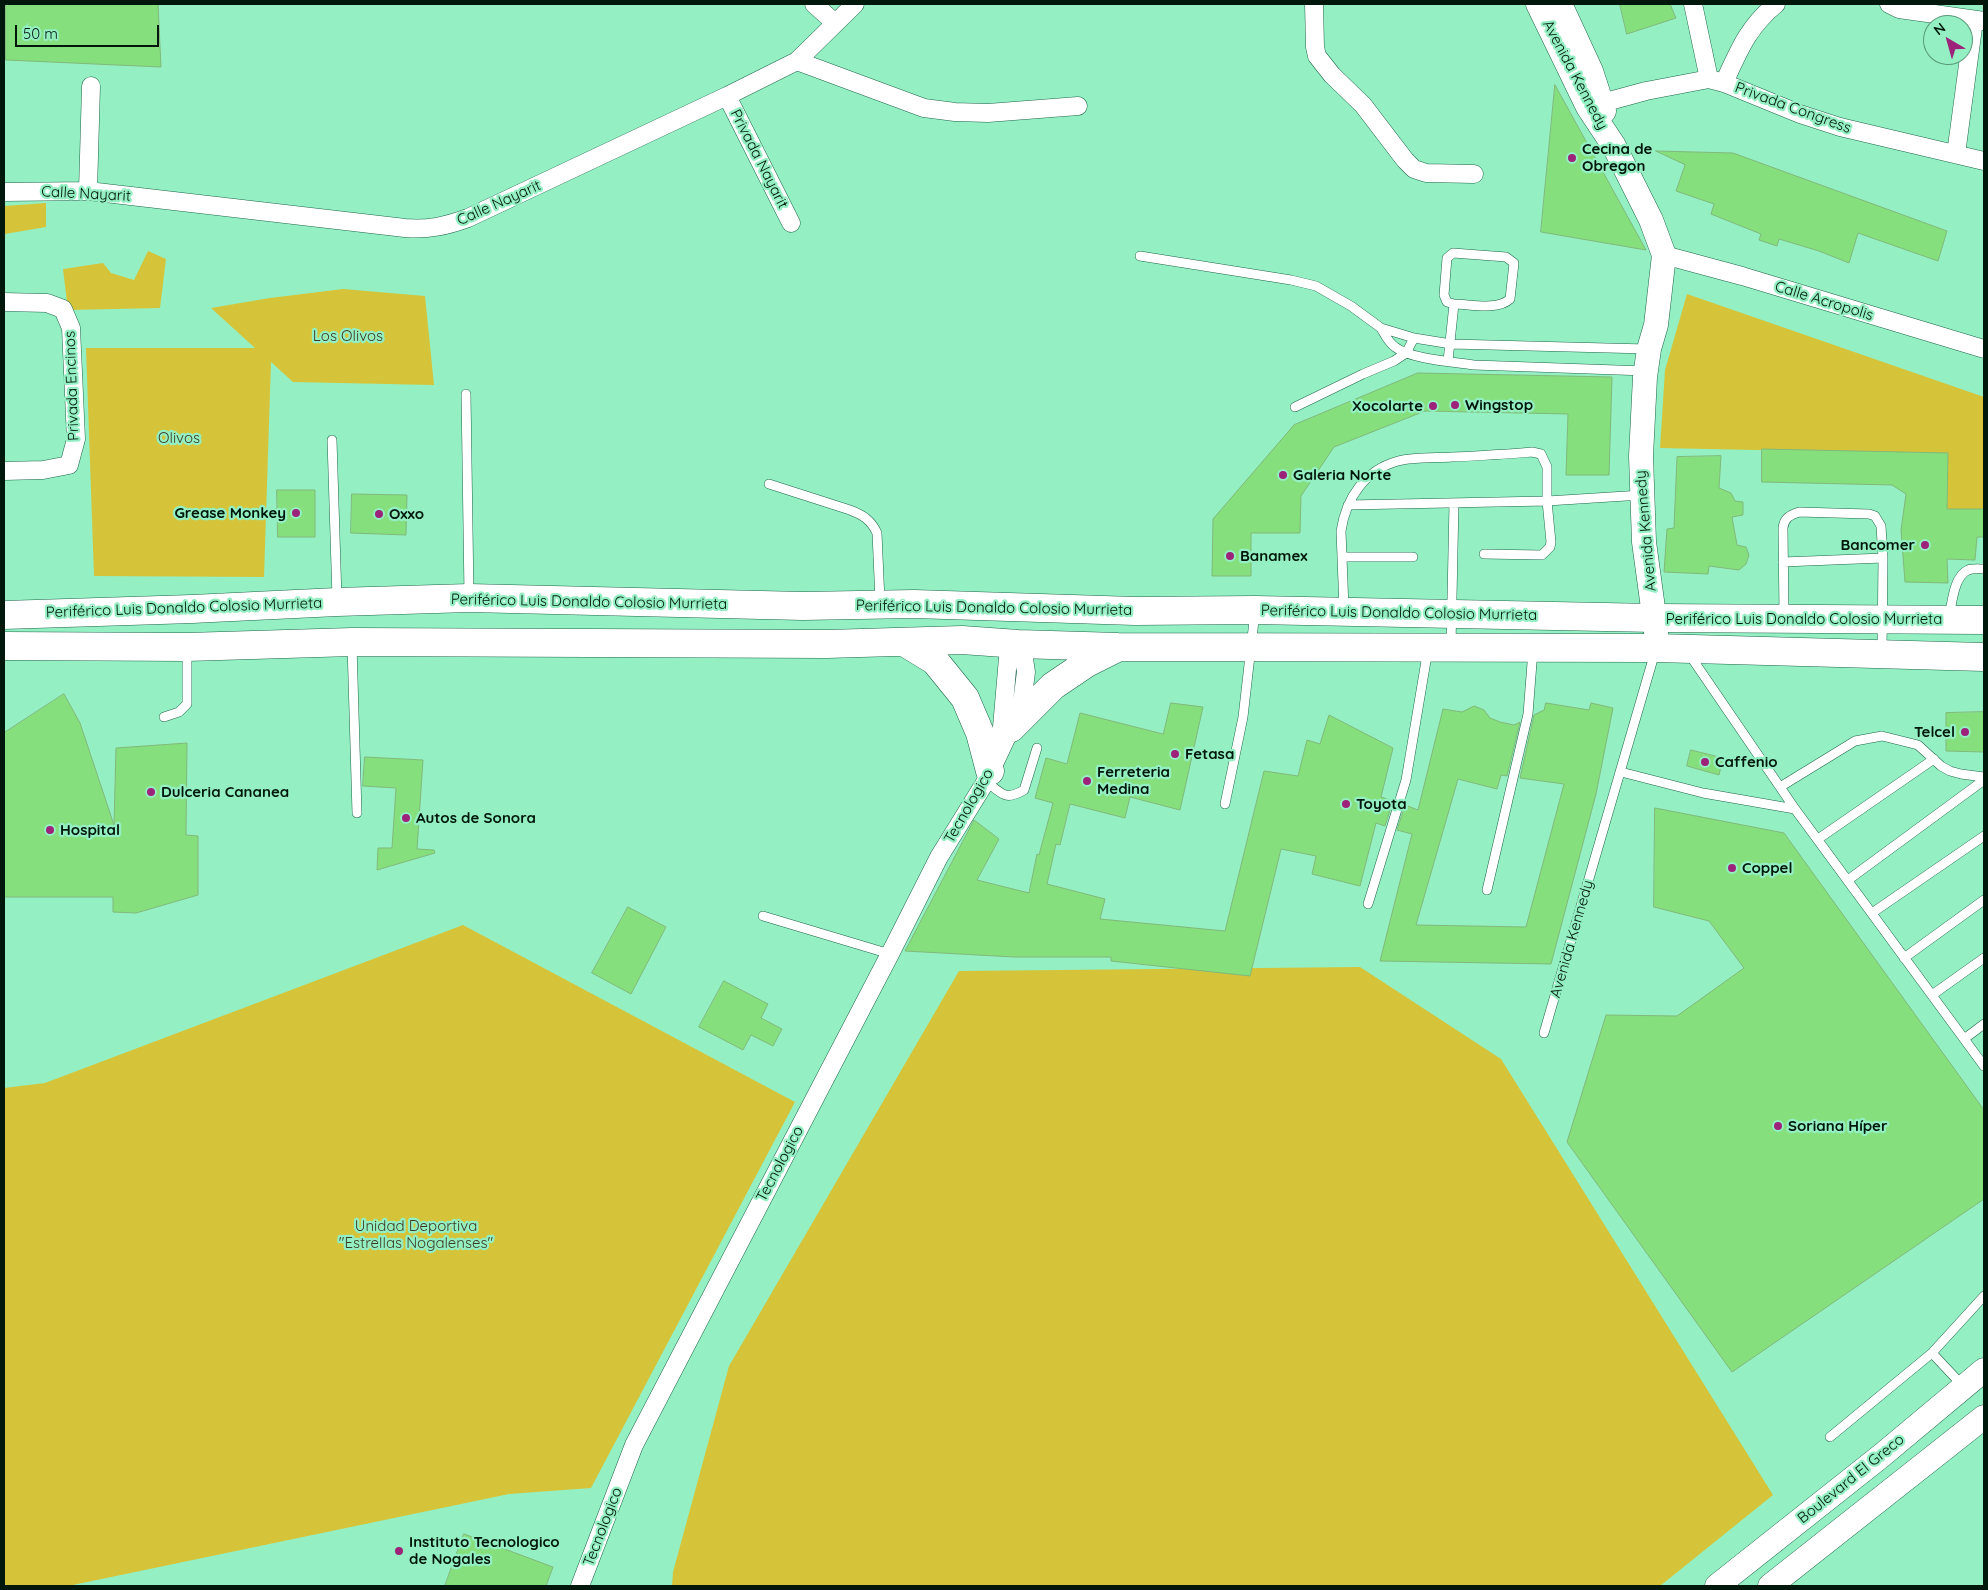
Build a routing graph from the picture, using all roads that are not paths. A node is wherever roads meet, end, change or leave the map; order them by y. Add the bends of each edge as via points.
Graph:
1 (814, 4) edge
2 (856, 4) edge
3 (1314, 4) edge
4 (1538, 4) edge
5 (1560, 4) edge
6 (1693, 4) edge
7 (1776, 4) edge
8 (1889, 4) edge
9 (1979, 21) edge
10 (836, 23) junction
11 (1564, 35) junction
12 (797, 60) junction
13 (1716, 81) junction
14 (91, 86) dead end
15 (727, 96) junction
16 (1595, 105) junction
17 (1078, 106) dead end
18 (1956, 154) junction
19 (1984, 161) edge
20 (1474, 174) dead end
21 (88, 191) junction
22 (4, 192) edge
23 (791, 223) dead end
24 (1140, 256) dead end
25 (1664, 256) junction
26 (4, 302) edge
27 (1454, 304) junction
28 (1381, 328) junction
29 (1414, 338) junction
30 (1451, 344) junction
31 (1984, 349) edge
32 (1406, 353) junction
33 (1648, 360) junction
34 (1448, 361) junction
35 (466, 394) dead end
36 (1296, 407) dead end
37 (332, 440) dead end
38 (4, 471) edge
39 (769, 484) dead end
40 (1643, 495) junction
41 (1547, 501) junction
42 (1454, 503) junction
43 (1348, 505) junction
44 (1484, 554) dead end
45 (1343, 557) junction
46 (1412, 557) dead end
47 (1883, 558) junction
48 (1783, 562) junction
49 (1984, 569) edge
50 (469, 598) junction
51 (337, 602) junction
52 (881, 604) junction
53 (914, 604) junction
54 (1255, 610) junction
55 (1135, 611) junction
56 (1344, 612) junction
57 (4, 614) edge
58 (1450, 614) junction
59 (1654, 618) junction
60 (1784, 618) junction
61 (1883, 619) junction
62 (1948, 619) junction
63 (1984, 620) edge
64 (352, 642) junction
65 (904, 642) junction
66 (1018, 644) junction
67 (4, 646) edge
68 (1118, 647) junction
69 (1251, 647) junction
70 (187, 648) junction
71 (1440, 648) junction
72 (1534, 648) junction
73 (1656, 648) junction
74 (1685, 648) junction
75 (1882, 654) junction
76 (1984, 657) edge
77 (164, 717) dead end
78 (1037, 748) dead end
79 (997, 758) junction
80 (1934, 759) junction
81 (1621, 772) junction
82 (1984, 778) edge
83 (1780, 787) junction
84 (1225, 804) dead end
85 (1795, 809) junction
86 (357, 812) dead end
87 (1984, 836) edge
88 (1818, 838) junction
89 (1848, 880) junction
90 (1487, 890) dead end
91 (1984, 900) edge
92 (1368, 904) dead end
93 (1872, 913) junction
94 (763, 916) dead end
95 (890, 954) junction
96 (1904, 958) junction
97 (1984, 958) edge
98 (1932, 995) junction
99 (1984, 1024) edge
100 (1544, 1034) dead end
101 (1964, 1039) junction
102 (1984, 1066) edge
103 (1984, 1296) edge
104 (1932, 1353) junction
105 (1984, 1370) edge
106 (1964, 1388) junction
107 (1984, 1417) edge
108 (1830, 1437) dead end
109 (580, 1586) edge
110 (1717, 1586) edge
111 (1770, 1586) edge

1 - 10 street
2 - 10 street, Calle Nayarit
3 - 20 street via 1317,56 1363,105 1405,160 1414,169 1426,172
4 - 11 street, Avenida Kennedy
5 - 11 street, Avenida Kennedy
6 - 13 street
7 - 13 street via 1746,34
8 - 9 street via 1899,9
9 - 18 street
10 - 12 street, Calle Nayarit
11 - 16 street, Avenida Kennedy
12 - 15 street, Calle Nayarit
12 - 17 street via 924,108 988,113
13 - 16 street via 1646,91
13 - 18 street, Privada Congress via 1840,127
14 - 21 street
15 - 21 street, Calle Nayarit via 468,218 422,230
15 - 23 street, Privada Nayarit
16 - 25 street, Avenida Kennedy via 1652,220
18 - 19 street, Privada Congress
21 - 22 street, Calle Nayarit
24 - 28 lane via 1316,286
25 - 31 street, Calle Acropolis via 1742,276
25 - 33 street, Avenida Kennedy
26 - 38 street, Privada Encinos via 48,303 63,309 71,328 76,439 69,465 43,470
27 - 27 lane via 1448,302 1444,295 1449,255 1506,257 1514,263 1510,299 1506,303
27 - 30 lane
28 - 29 lane
28 - 32 lane via 1388,340
29 - 30 lane
29 - 32 lane
30 - 33 lane
30 - 34 lane
32 - 34 lane
32 - 36 lane
33 - 34 lane via 1474,365
33 - 40 street, Avenida Kennedy via 1640,456
35 - 50 lane
37 - 51 lane
39 - 52 lane via 850,510 873,524
40 - 41 lane
40 - 59 street, Avenida Kennedy via 1644,542
41 - 42 lane
41 - 43 lane via 1547,467 1541,454 1532,452 1399,461 1376,471 1362,482
41 - 44 lane via 1551,542 1546,552 1542,555
42 - 43 lane
42 - 58 lane
43 - 45 lane via 1341,531
45 - 46 lane
45 - 56 lane
47 - 48 lane
47 - 48 lane via 1881,526 1875,516 1799,512 1790,515 1784,524
47 - 61 lane
48 - 60 lane
49 - 62 lane via 1970,569 1963,573
50 - 51 main road, Periférico Luis Donaldo Colosio Murrieta
50 - 52 main road, Periférico Luis Donaldo Colosio Murrieta via 766,606
51 - 57 main road, Periférico Luis Donaldo Colosio Murrieta
52 - 53 main road, Periférico Luis Donaldo Colosio Murrieta
53 - 55 main road, Periférico Luis Donaldo Colosio Murrieta
53 - 66 main road via 942,620 992,633
54 - 55 main road, Periférico Luis Donaldo Colosio Murrieta
54 - 56 main road, Periférico Luis Donaldo Colosio Murrieta
54 - 69 lane
55 - 66 main road via 1126,620 1112,626 1052,631
56 - 58 main road, Periférico Luis Donaldo Colosio Murrieta
58 - 59 main road, Periférico Luis Donaldo Colosio Murrieta
58 - 71 lane
59 - 60 main road, Periférico Luis Donaldo Colosio Murrieta
59 - 73 street, Avenida Kennedy
60 - 61 main road, Periférico Luis Donaldo Colosio Murrieta
61 - 62 main road, Periférico Luis Donaldo Colosio Murrieta
61 - 75 lane
62 - 63 main road, Periférico Luis Donaldo Colosio Murrieta
64 - 65 main road, Periférico Luis Donaldo Colosio Murrieta
64 - 70 main road, Periférico Luis Donaldo Colosio Murrieta
64 - 86 lane
65 - 66 main road, Periférico Luis Donaldo Colosio Murrieta via 962,640
65 - 79 main road via 935,661 965,698 980,733
66 - 68 main road, Periférico Luis Donaldo Colosio Murrieta
66 - 79 street, Tecnologico via 1008,658
66 - 79 street, Tecnologico via 1023,652 1026,672 1022,703
67 - 70 main road, Periférico Luis Donaldo Colosio Murrieta
68 - 69 main road, Periférico Luis Donaldo Colosio Murrieta
68 - 79 main road via 1053,686
69 - 71 main road, Periférico Luis Donaldo Colosio Murrieta
69 - 84 lane via 1243,717
70 - 77 lane via 187,704 179,712
71 - 72 main road, Periférico Luis Donaldo Colosio Murrieta
71 - 92 lane via 1406,780
72 - 73 main road, Periférico Luis Donaldo Colosio Murrieta
72 - 90 lane via 1528,714
73 - 74 main road, Periférico Luis Donaldo Colosio Murrieta
73 - 81 lane, Avenida Kennedy
74 - 75 main road, Periférico Luis Donaldo Colosio Murrieta
74 - 83 lane
75 - 76 main road, Periférico Luis Donaldo Colosio Murrieta
78 - 79 lane via 1024,790 1015,795 1003,795
79 - 95 street, Tecnologico via 939,857
80 - 82 lane via 1950,771
80 - 83 lane via 1918,745 1882,736 1869,737 1855,741
80 - 88 lane
81 - 85 lane via 1703,793
81 - 100 lane, Avenida Kennedy
82 - 89 lane
83 - 85 lane
85 - 88 lane
87 - 93 lane
88 - 89 lane
89 - 93 lane
91 - 96 lane
93 - 96 lane
94 - 95 lane
95 - 109 street, Tecnologico via 634,1445
96 - 98 lane
97 - 98 lane
98 - 101 lane
99 - 101 lane
101 - 102 lane
103 - 104 lane
104 - 106 lane
104 - 108 lane
105 - 106 street, Boulevard El Greco
106 - 110 street, Boulevard El Greco
107 - 111 street

